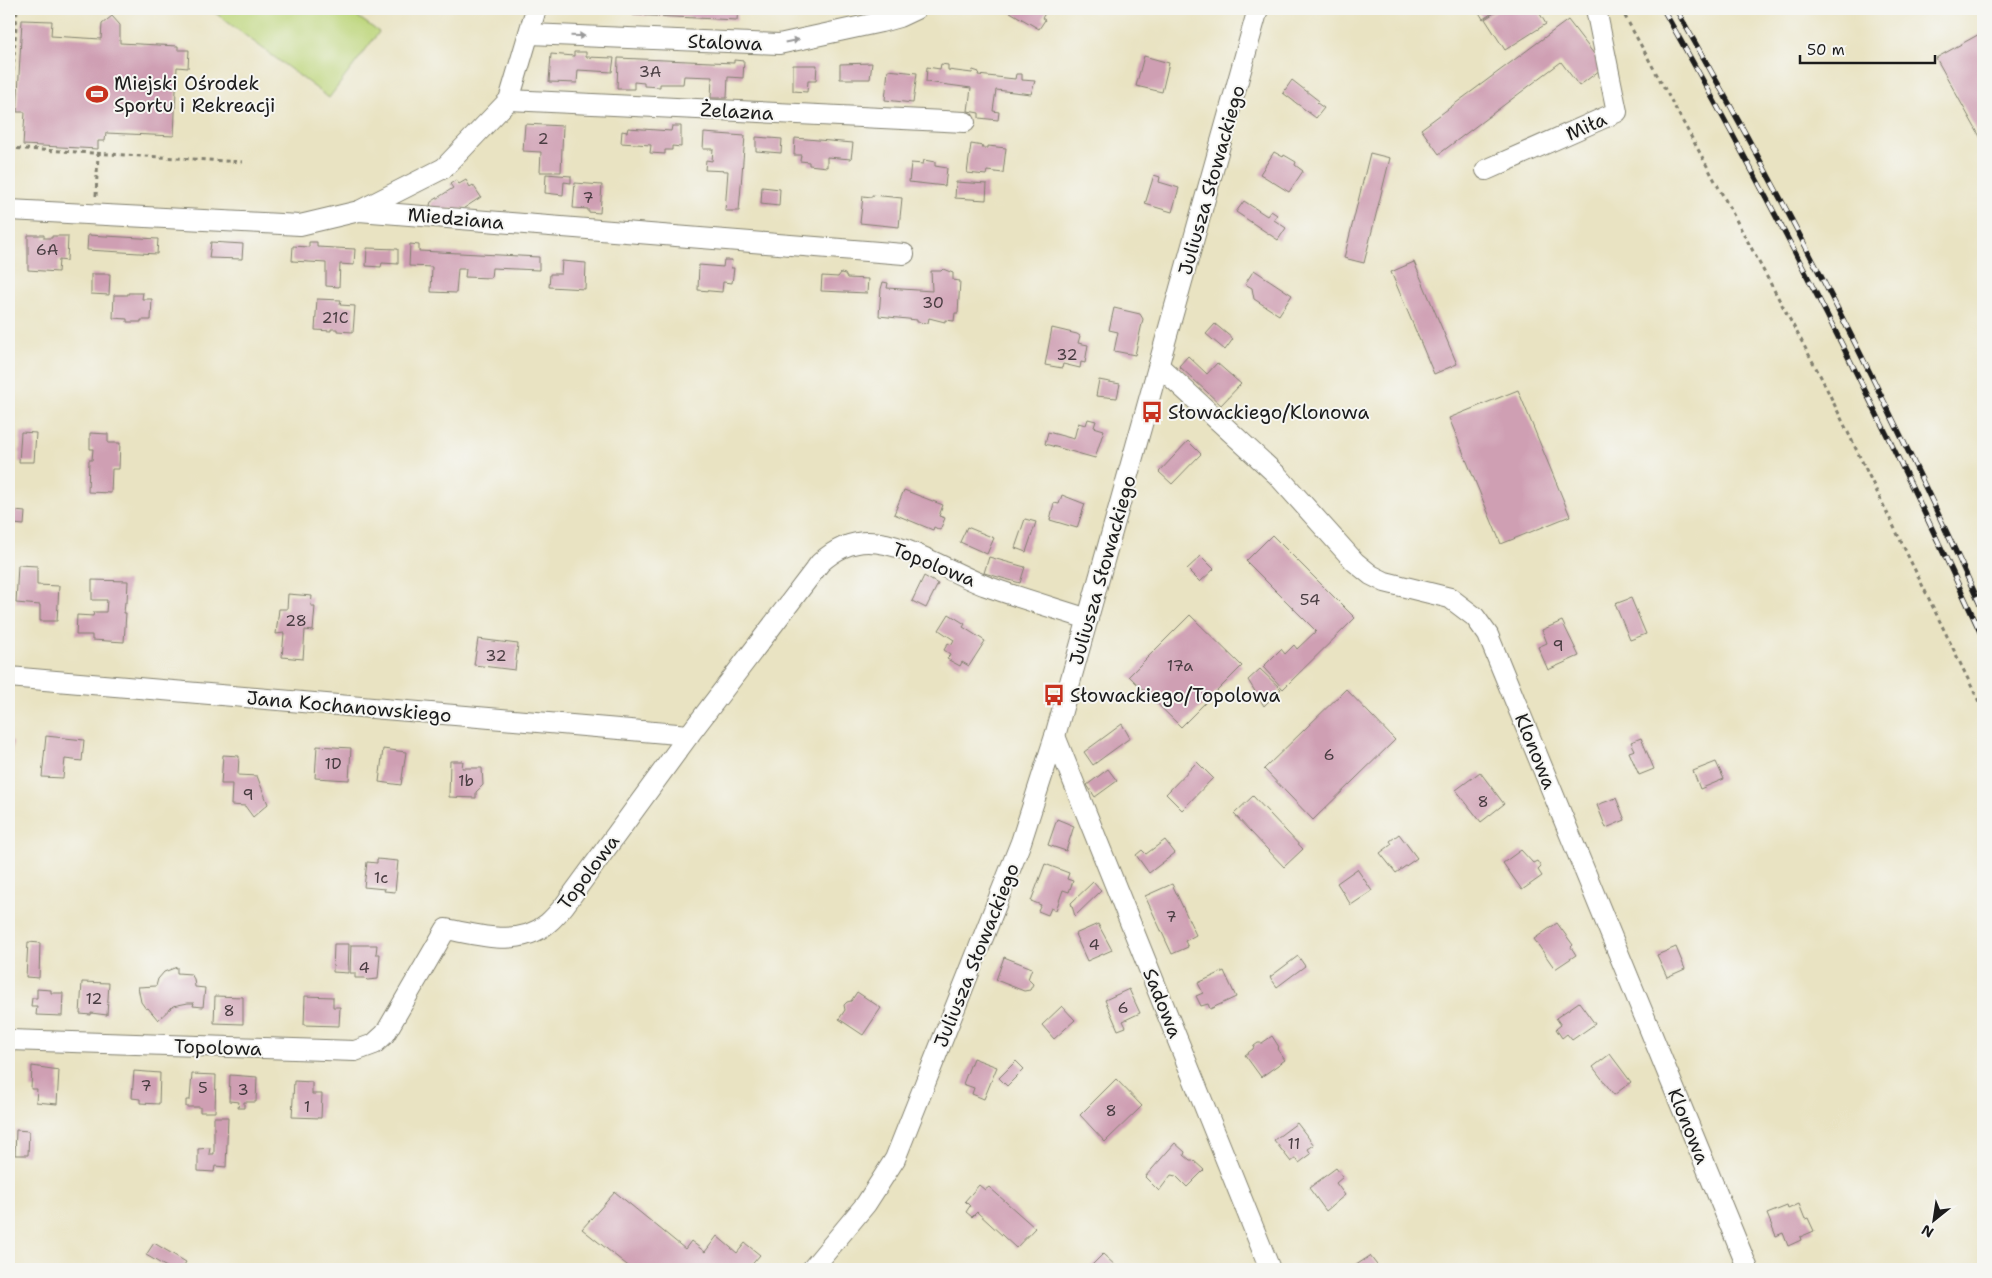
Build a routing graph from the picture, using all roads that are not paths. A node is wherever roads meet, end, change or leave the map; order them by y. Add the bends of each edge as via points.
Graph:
1 (536, 9) edge
2 (916, 9) edge
3 (1258, 9) edge
4 (1596, 9) edge
5 (529, 34) junction
6 (509, 100) junction
7 (965, 122) dead end
8 (1486, 170) dead end
9 (9, 210) edge
10 (359, 211) junction
11 (904, 254) dead end
12 (1159, 366) junction
13 (1088, 619) junction
14 (9, 677) edge
15 (689, 735) junction
16 (1055, 736) junction
17 (9, 1040) edge
18 (812, 1269) edge
19 (1270, 1269) edge
20 (1748, 1269) edge

1 - 5 street
5 -> 2 street, Stalowa via 779,44 881,22
3 - 12 street, Juliusza Słowackiego
4 - 8 street, Miła via 1617,112
5 - 6 street
6 - 7 street, Żelazna
6 - 10 street via 444,168
9 - 10 street, Miedziana via 300,225
10 - 11 street, Miedziana
12 - 13 street, Juliusza Słowackiego
12 - 20 street, Klonowa via 1277,475 1354,562 1385,582 1450,598 1475,617 1488,634
13 - 15 street, Topolowa via 985,585 898,547 868,542 853,544 831,552 820,563
13 - 16 street, Juliusza Słowackiego
14 - 15 street, Jana Kochanowskiego
15 - 17 street, Topolowa via 564,906 547,924 528,935 505,939 446,929 385,1034 374,1044 355,1051
16 - 18 street, Juliusza Słowackiego via 1021,842 895,1159 866,1204
16 - 19 street, Sadowa

